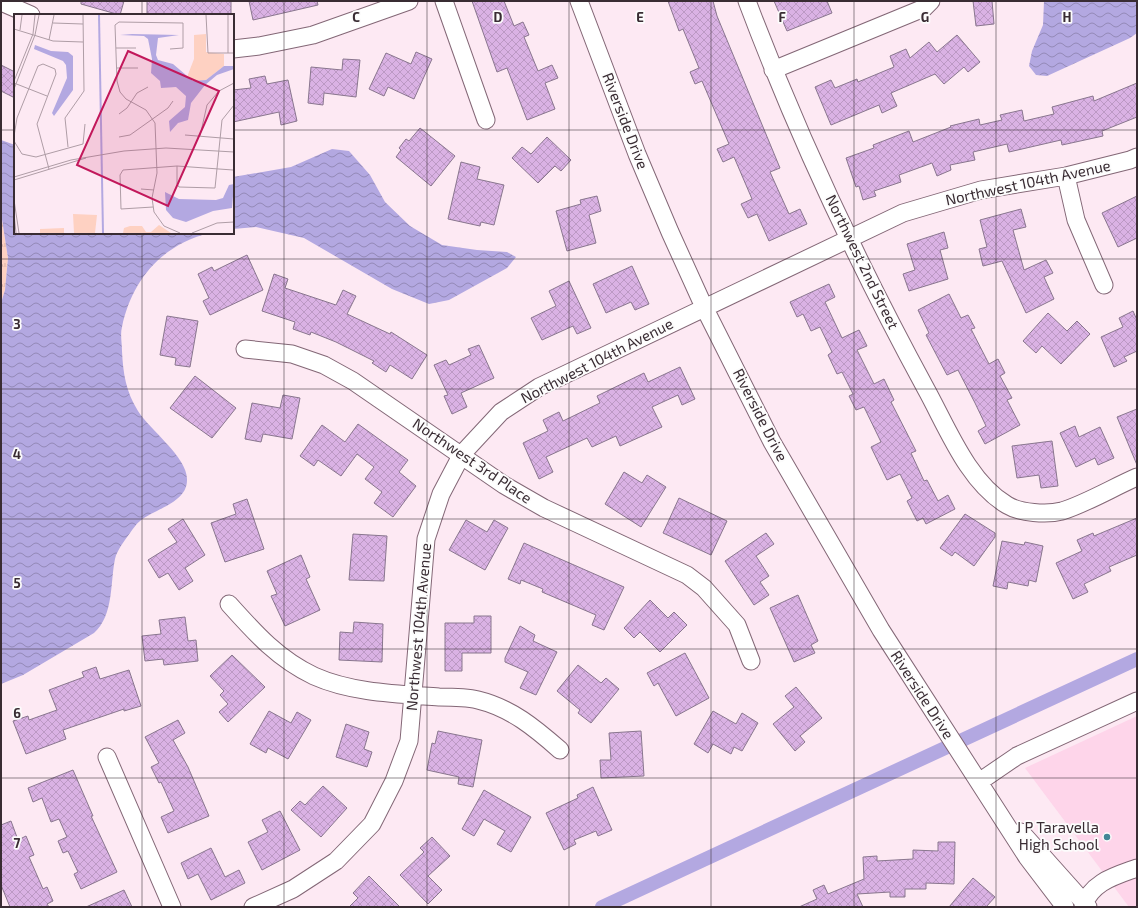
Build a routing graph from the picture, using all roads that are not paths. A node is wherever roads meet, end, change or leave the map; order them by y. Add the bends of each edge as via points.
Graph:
1 (409, 1) edge
2 (444, 1) edge
3 (579, 1) edge
4 (747, 1) edge
5 (931, 1) edge
6 (1, 2) edge
7 (29, 14) edge
8 (234, 49) edge
9 (773, 70) junction
10 (486, 120) dead end
11 (1137, 157) edge
12 (1066, 176) junction
13 (849, 238) junction
14 (1104, 285) dead end
15 (704, 306) junction
16 (245, 348) dead end
17 (462, 454) junction
18 (1137, 477) edge
19 (229, 604) dead end
20 (751, 661) dead end
21 (413, 695) junction
22 (1137, 701) edge
23 (560, 750) dead end
24 (106, 757) dead end
25 (979, 782) junction
26 (993, 802) junction
27 (1137, 868) edge
28 (1085, 906) edge
29 (172, 907) edge
30 (253, 907) edge
31 (1065, 907) edge

1 - 8 street via 313,35
2 - 10 street
3 - 15 street, Riverside Drive via 637,154
4 - 9 street, Northwest 2nd Street
5 - 9 street via 924,8
6 - 7 street
9 - 13 street, Northwest 2nd Street
11 - 12 street, Northwest 104th Avenue
12 - 13 street, Northwest 104th Avenue via 974,192 903,213
12 - 14 street via 1076,220
13 - 15 street, Northwest 104th Avenue
13 - 18 street, Northwest 2nd Street via 968,468 988,491 1008,506 1035,513 1061,511
15 - 17 street, Northwest 104th Avenue via 539,387 500,412
15 - 25 street, Riverside Drive via 772,442 877,624
16 - 17 street, Northwest 3rd Place via 292,354 324,365 353,381
17 - 20 street, Northwest 3rd Place via 504,485 544,508 687,575 723,607 737,625
17 - 21 street, Northwest 104th Avenue via 441,494 426,539
19 - 21 street via 254,632 284,659 315,676 352,688
21 - 23 street via 477,699 504,709 532,724
21 - 30 street, Northwest 104th Avenue via 409,741 394,781 372,824 336,861 293,889
22 - 25 street via 1018,756
24 - 29 street
25 - 26 street, Riverside Drive
26 - 28 street, Riverside Drive
26 - 31 street, Riverside Drive via 1027,857
27 - 28 street via 1107,879 1093,889

